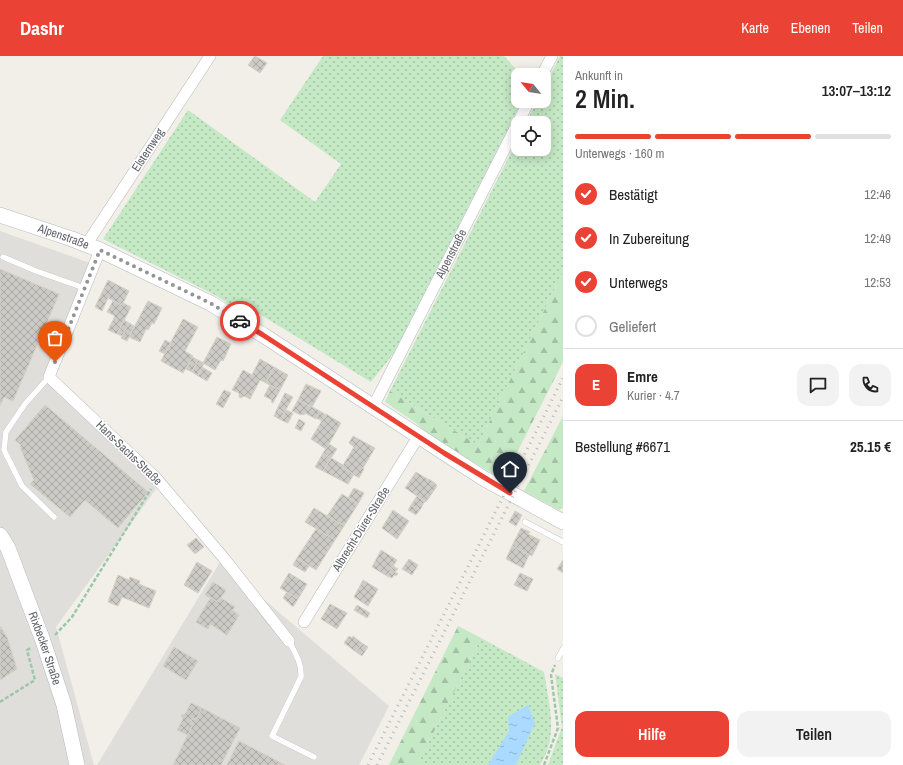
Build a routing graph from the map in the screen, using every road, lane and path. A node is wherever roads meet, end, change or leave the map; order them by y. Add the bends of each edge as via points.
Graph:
1 (210, 56) edge
2 (552, 56) edge
3 (546, 68) edge
4 (525, 108) edge
5 (0, 215) edge
6 (93, 248) junction
7 (3, 257) dead end
8 (84, 288) junction
9 (49, 376) junction
10 (373, 407) junction
11 (418, 436) junction
12 (156, 478) junction
13 (54, 517) dead end
14 (525, 522) dead end
15 (563, 522) edge
16 (0, 535) edge
17 (563, 542) edge
18 (304, 622) dead end
19 (43, 641) junction
20 (289, 641) joint
21 (563, 649) edge
22 (558, 658) joint
23 (0, 702) edge
24 (314, 757) dead end
25 (77, 765) edge
26 (544, 765) edge

1 - 6 street, Elsternweg
2 - 3 street
4 - 10 street, Alpenstraße
5 - 6 street, Alpenstraße
6 - 8 street
6 - 10 street, Alpenstraße via 210,303
7 - 8 lane
8 - 9 street
9 - 12 street, Hans-Sachs-Straße
9 - 13 lane via 6,432 4,450 22,486
10 - 11 street, Alpenstraße
11 - 15 street, Alpenstraße via 498,487
11 - 18 street, Albrecht-Dürer-Straße
12 - 19 path via 150,492 72,617 54,636
12 - 20 street, Hans-Sachs-Straße
14 - 17 lane
16 - 19 street, Rixbecker Straße via 8,548
19 - 23 path via 27,650 35,680
19 - 25 street, Rixbecker Straße via 64,705
20 - 24 lane via 302,668 301,677 272,736
21 - 22 lane
22 - 26 path via 551,675 558,728

